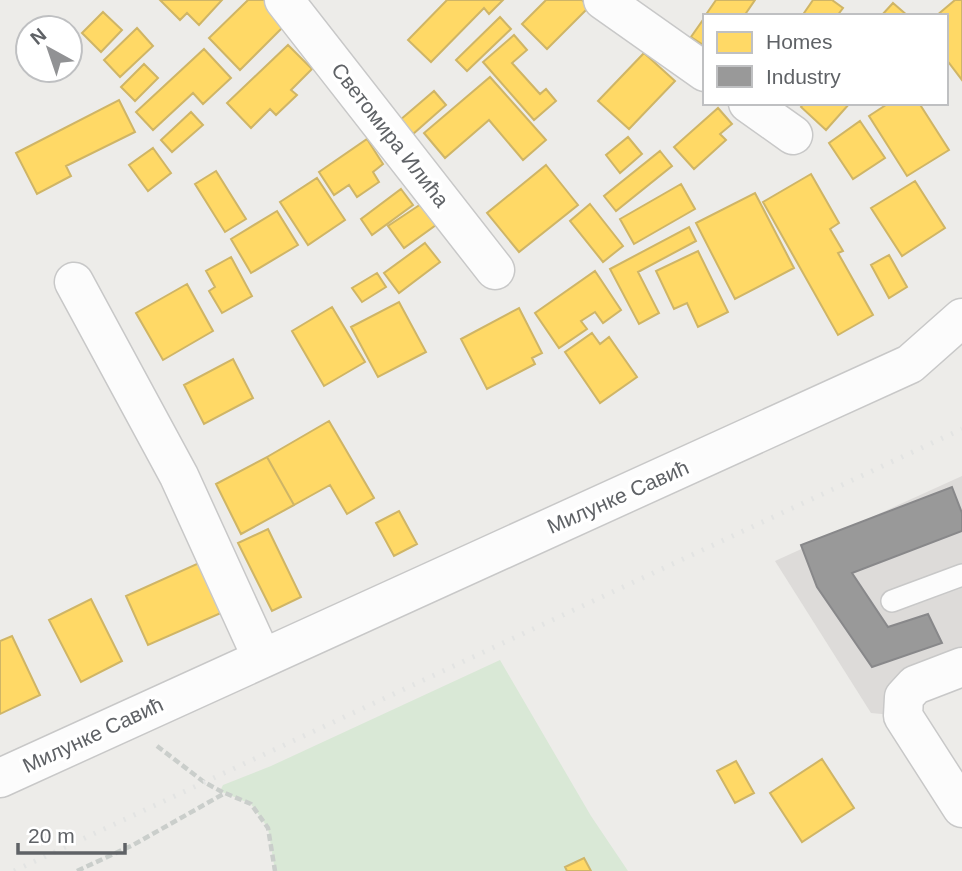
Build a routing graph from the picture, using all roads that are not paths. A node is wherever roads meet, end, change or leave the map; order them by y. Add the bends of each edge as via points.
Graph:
1 (284, 0) edge
2 (603, 0) edge
3 (703, 71) edge
4 (751, 105) edge
5 (793, 135) dead end
6 (495, 270) dead end
7 (74, 282) dead end
8 (962, 318) edge
9 (962, 575) edge
10 (892, 601) dead end
11 (262, 658) junction
12 (962, 667) edge
13 (0, 778) edge
14 (962, 808) edge

1 - 6 street, Светомира Илића
2 - 3 street
4 - 5 street
7 - 11 street via 179,476
8 - 11 street, Милунке Савић via 910,364
9 - 10 lane
11 - 13 street, Милунке Савић
12 - 14 street via 915,685 904,697 903,716

